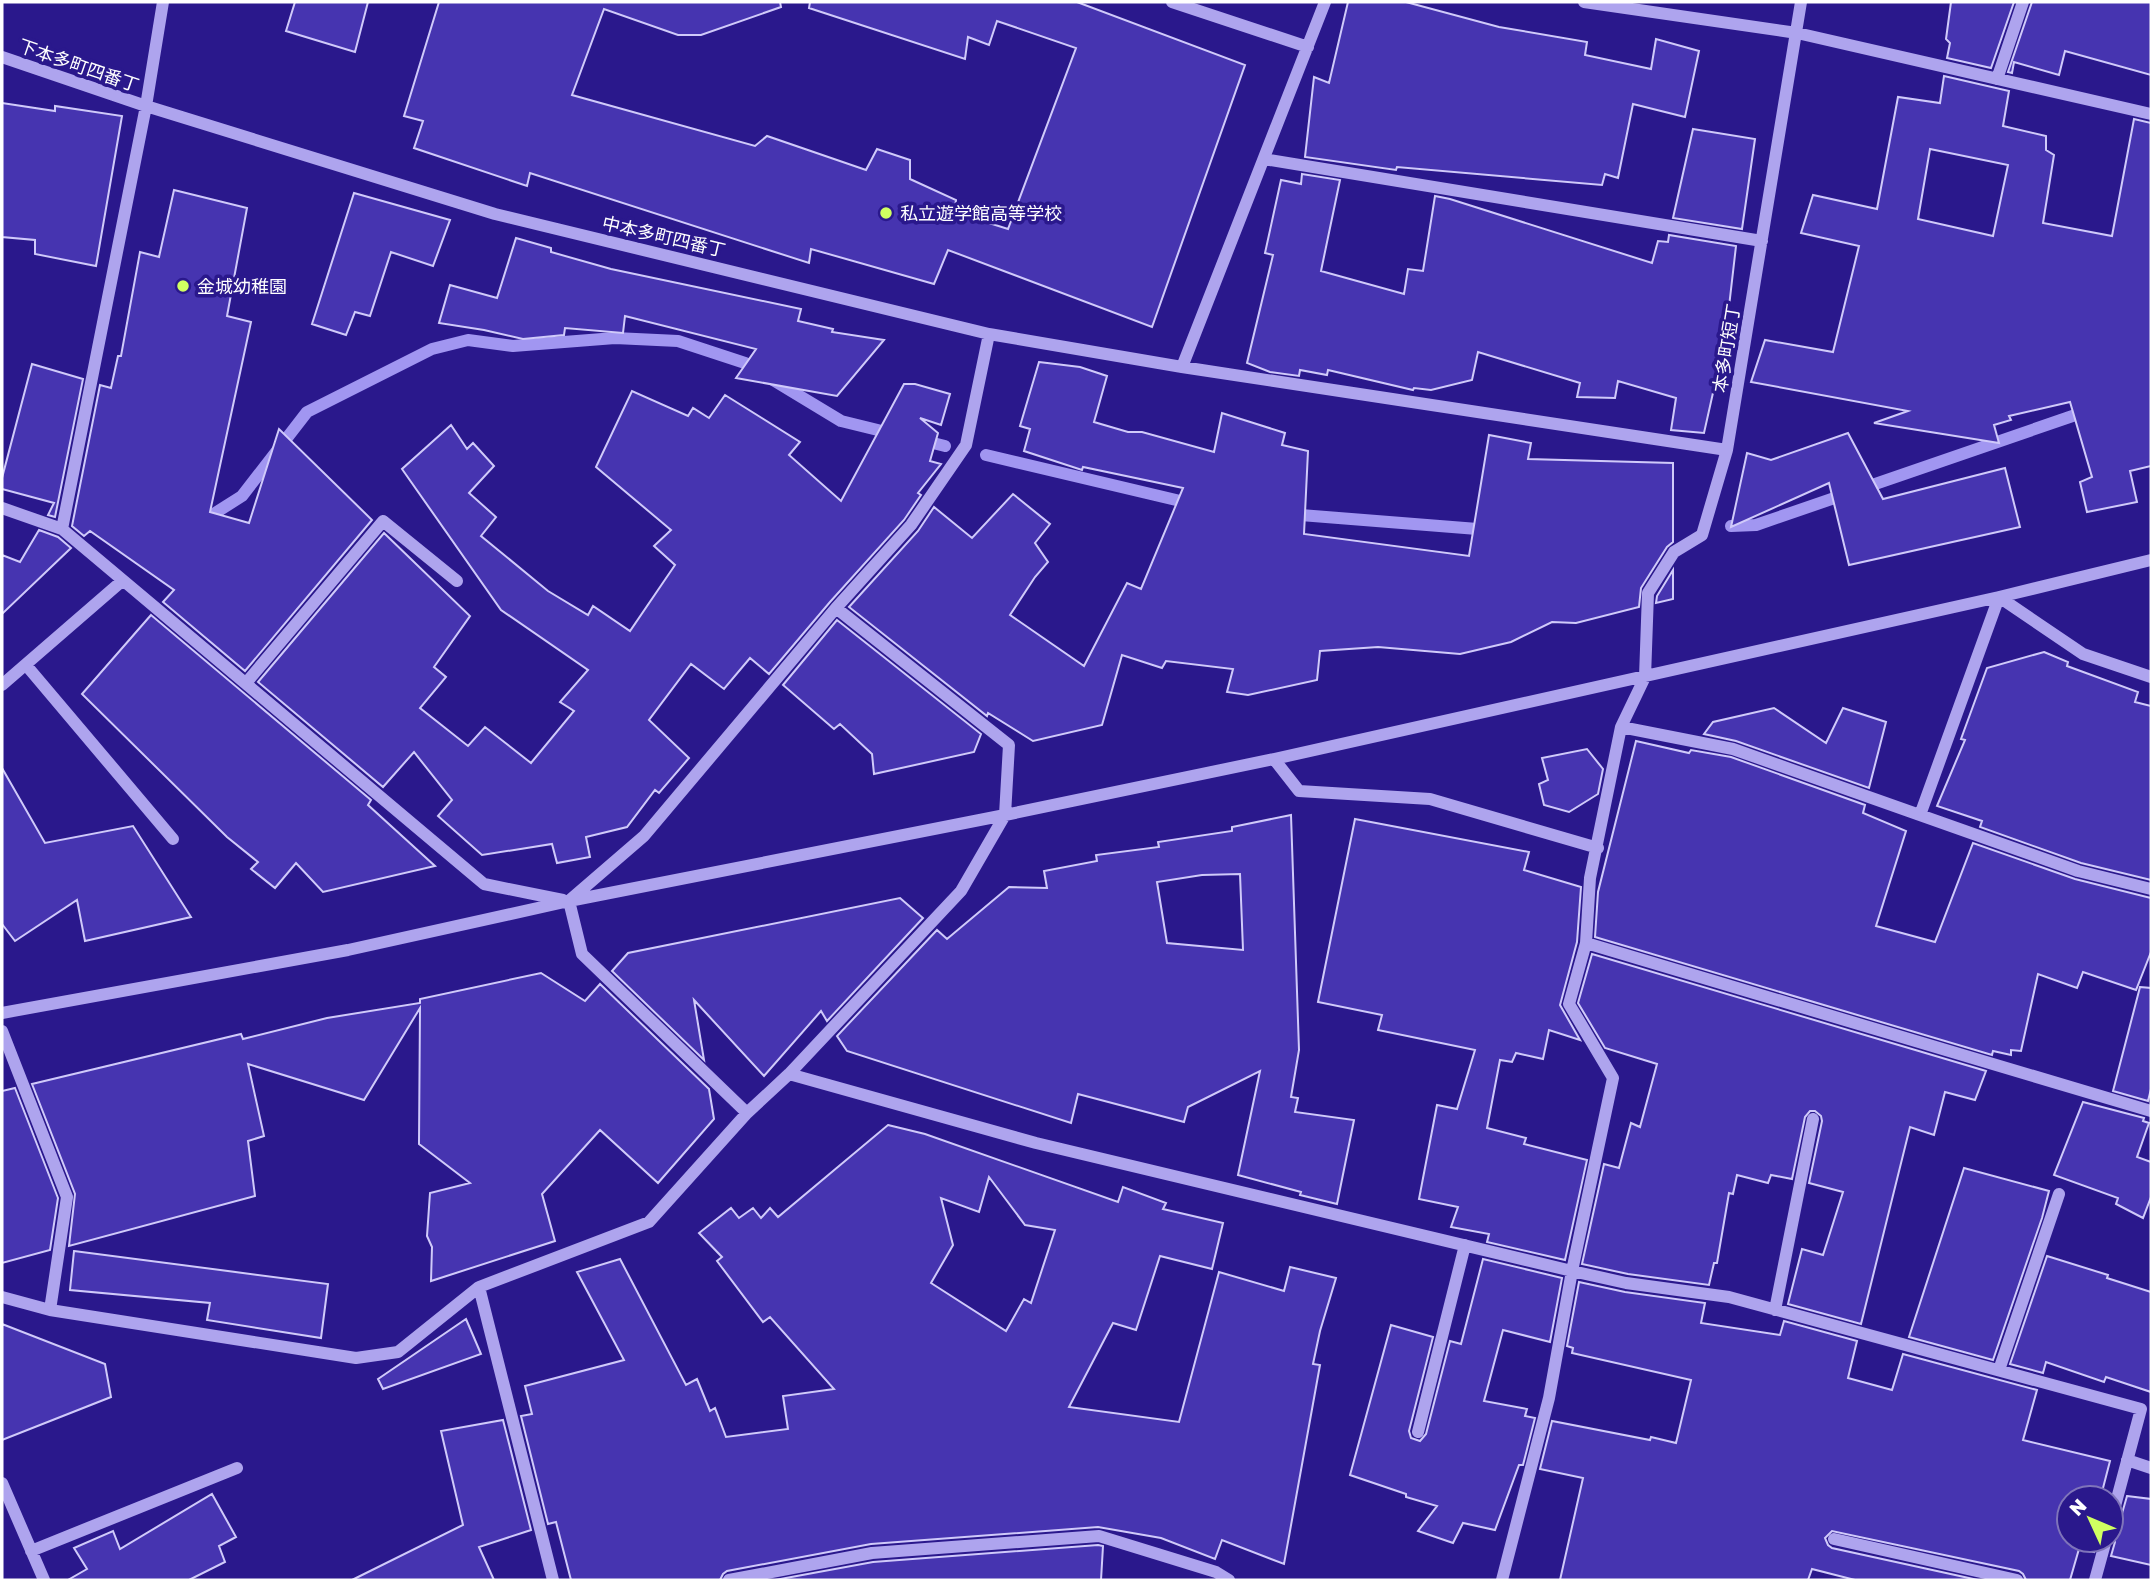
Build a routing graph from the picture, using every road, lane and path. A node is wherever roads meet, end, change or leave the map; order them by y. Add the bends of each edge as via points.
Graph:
1 (163, 2) edge
2 (1172, 2) edge
3 (1325, 2) edge
4 (1584, 2) edge
5 (1801, 2) edge
6 (2023, 2) edge
7 (1797, 33) junction
8 (1308, 47) junction
9 (2, 57) edge
10 (1997, 79) junction
11 (146, 106) junction
12 (2151, 114) edge
13 (1264, 159) junction
14 (1762, 242) junction
15 (989, 334) junction
16 (1182, 367) junction
17 (1727, 450) junction
18 (2, 508) edge
19 (62, 529) junction
20 (2151, 561) edge
21 (122, 580) junction
22 (457, 581) dead end
23 (1999, 597) junction
24 (836, 608) junction
25 (26, 665) junction
26 (1645, 677) junction
27 (2151, 677) edge
28 (246, 683) junction
29 (2, 685) edge
30 (1621, 727) junction
31 (1274, 759) junction
32 (1005, 815) junction
33 (1920, 815) junction
34 (173, 839) dead end
35 (1598, 848) junction
36 (2151, 889) edge
37 (569, 901) junction
38 (1586, 943) junction
39 (2, 1013) edge
40 (2, 1031) edge
41 (789, 1074) junction
42 (2151, 1111) edge
43 (747, 1114) junction
44 (1813, 1119) dead end
45 (2060, 1194) dead end
46 (1465, 1245) junction
47 (1572, 1271) junction
48 (479, 1287) junction
49 (2, 1297) edge
50 (50, 1310) junction
51 (1775, 1310) junction
52 (1999, 1370) junction
53 (1418, 1432) dead end
54 (2127, 1460) junction
55 (237, 1468) dead end
56 (2151, 1468) edge
57 (2, 1483) edge
58 (2121, 1484) edge
59 (1834, 1539) dead end
60 (31, 1551) junction
61 (2102, 1554) edge
62 (1216, 1576) edge
63 (44, 1580) edge
64 (552, 1580) edge
65 (729, 1580) edge
66 (1229, 1580) edge
67 (1502, 1580) edge
68 (2017, 1580) edge
69 (2095, 1580) edge

1 - 11 street
2 - 8 street
3 - 8 street
4 - 7 street
5 - 7 street, 本多町短丁
6 - 10 street
7 - 10 street
7 - 14 street, 本多町短丁
8 - 13 street
9 - 11 street, 下本多町四番丁
10 - 12 street
11 - 15 street, 中本多町四番丁 via 495,214
11 - 19 street
13 - 14 street
13 - 16 street
14 - 17 street, 本多町短丁
15 - 16 street, 中本多町四番丁
15 - 24 street via 967,445 911,525
16 - 17 street, 中本多町四番丁
17 - 26 street, 本多町短丁 via 1702,535 1674,552 1648,593
18 - 19 street
19 - 21 street
20 - 23 street
21 - 25 street
21 - 28 street
22 - 28 street via 383,521
23 - 26 street
23 - 27 street via 2083,654
23 - 33 street
24 - 32 street via 1009,746
24 - 37 street via 644,836
25 - 29 street
25 - 34 street
26 - 30 street
26 - 31 street
28 - 37 street via 484,884
30 - 33 street via 1733,749
30 - 35 street
31 - 32 street
31 - 35 street via 1299,791 1430,799
32 - 37 street
32 - 41 street via 961,891
33 - 36 street via 2078,871
35 - 38 street via 1590,878
37 - 39 street via 348,950
37 - 43 street via 582,954
38 - 42 street
38 - 47 street via 1569,1004 1613,1079
40 - 50 street via 66,1198
41 - 43 street
41 - 46 street via 1036,1143
43 - 48 street via 649,1222
44 - 51 street
45 - 52 street
46 - 47 street
46 - 53 street
47 - 51 street via 1729,1297
47 - 67 street via 1549,1398
48 - 50 street via 398,1352 356,1358
48 - 64 street
49 - 50 street
51 - 52 street
52 - 54 street via 2141,1409
54 - 56 street
54 - 58 street
55 - 60 street
57 - 60 street
59 - 68 street
60 - 63 street
61 - 69 street
62 - 65 street via 1099,1536 872,1553
62 - 66 street

